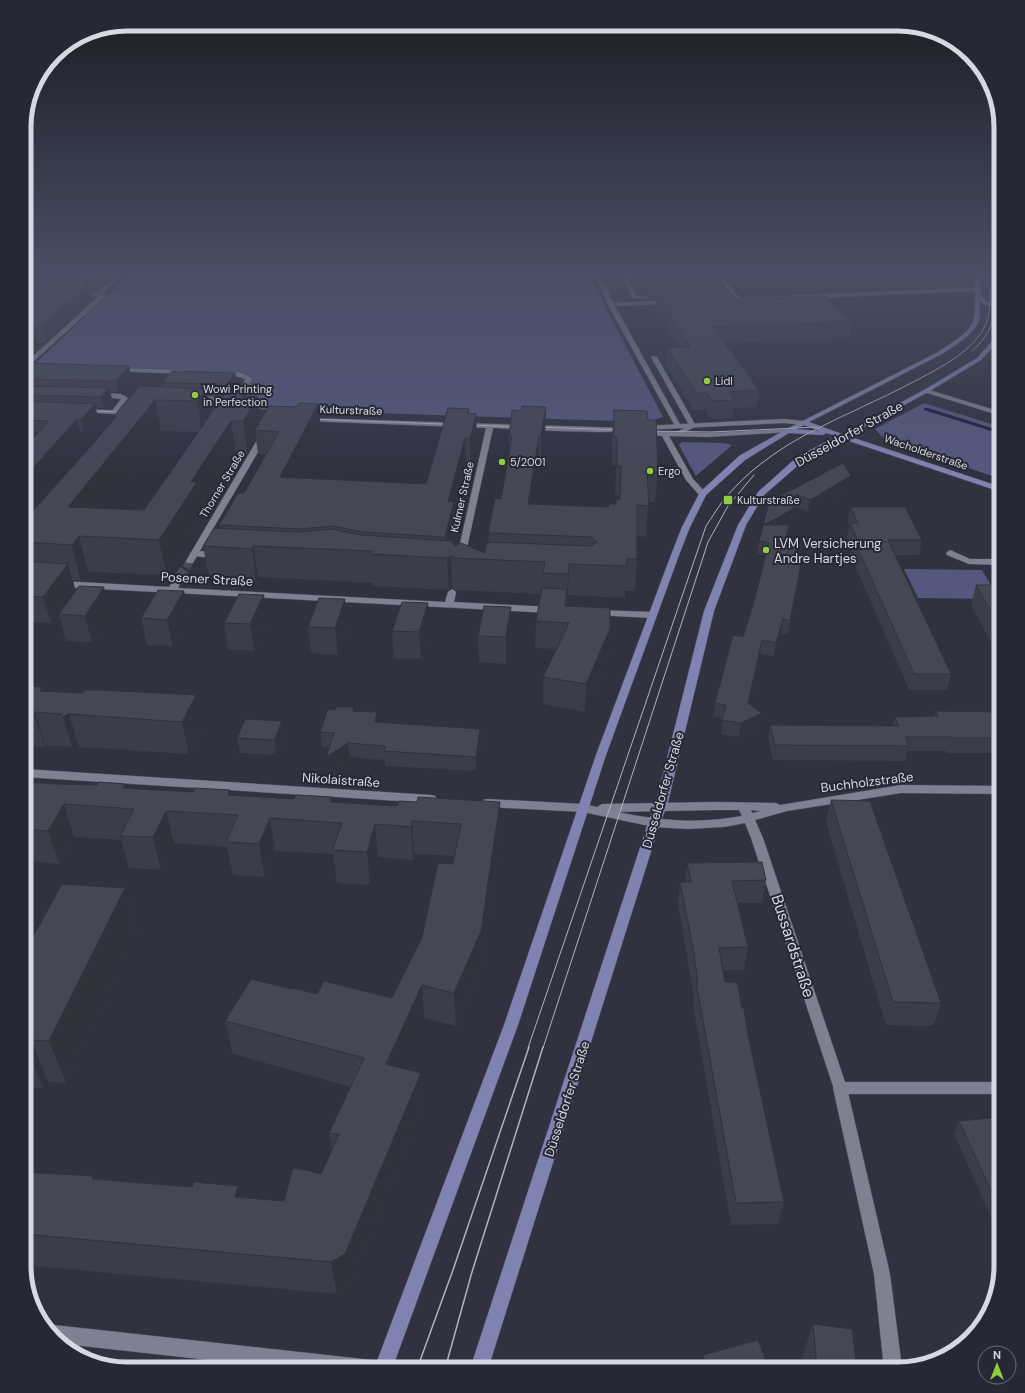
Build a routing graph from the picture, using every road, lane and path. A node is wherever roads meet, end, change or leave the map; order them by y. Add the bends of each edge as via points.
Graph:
1 (57, 339) edge
2 (630, 339) edge
3 (960, 339) edge
4 (994, 343) edge
5 (36, 346) dead end
6 (49, 346) junction
7 (654, 357) dead end
8 (31, 362) edge
9 (106, 370) edge
10 (193, 373) edge
11 (170, 378) edge
12 (186, 378) edge
13 (234, 380) edge
14 (926, 390) junction
15 (91, 395) edge
16 (184, 398) edge
17 (224, 399) edge
18 (77, 411) edge
19 (114, 412) junction
20 (228, 412) edge
21 (994, 412) edge
22 (127, 415) edge
23 (298, 419) edge
24 (804, 423) junction
25 (270, 425) edge
26 (490, 426) junction
27 (678, 426) junction
28 (693, 426) junction
29 (605, 430) junction
30 (787, 431) junction
31 (665, 435) junction
32 (676, 435) junction
33 (843, 436) junction
34 (994, 488) edge
35 (703, 494) junction
36 (950, 553) dead end
37 (224, 556) edge
38 (994, 562) edge
39 (458, 568) edge
40 (179, 578) tunnel mouth
41 (55, 583) edge
42 (172, 590) junction
43 (452, 592) dead end
44 (449, 606) junction
45 (558, 611) edge
46 (590, 612) edge
47 (652, 615) junction
48 (31, 773) edge
49 (994, 790) edge
50 (441, 800) edge
51 (472, 802) edge
52 (661, 806) junction
53 (743, 806) junction
54 (786, 807) junction
55 (583, 808) junction
56 (749, 818) junction
57 (654, 823) junction
58 (840, 1088) junction
59 (994, 1088) edge
60 (61, 1335) edge
61 (308, 1362) edge
62 (386, 1362) edge
63 (481, 1362) edge
64 (892, 1362) edge

1 - 6 street
2 - 27 street
3 - 24 main road via 915,367
4 - 14 main road, Düsseldorfer Straße via 979,360
5 - 6 street
6 - 8 street
7 - 28 street
9 - 10 street
11 - 12 street
13 - 20 street via 218,376 240,375 249,380
14 - 21 street
14 - 33 main road, Düsseldorfer Straße
15 - 19 street via 125,398
16 - 17 street
18 - 19 street
19 - 22 street
23 - 26 street, Kulturstraße
24 - 28 street, Kulturstraße via 784,421
24 - 30 main road
24 - 33 main road, Wacholderstraße
25 - 37 street, Thorner Straße via 192,558
26 - 29 street, Kulturstraße
26 - 39 street, Kulmer Straße
27 - 28 street, Kulturstraße
27 - 29 street, Kulturstraße
27 - 31 street
28 - 32 street
29 - 31 street, Kulturstraße
30 - 32 street, Kulturstraße
30 - 33 main road, Wacholderstraße
30 - 35 main road via 742,458
31 - 32 street, Kulturstraße
31 - 35 street via 690,480
33 - 34 main road, Wacholderstraße
33 - 52 main road, Düsseldorfer Straße via 795,463 761,494 742,525 709,611
35 - 47 main road via 686,527
36 - 38 street via 969,561
40 - 42 street
41 - 42 street, Posener Straße
42 - 44 street, Posener Straße
43 - 44 street
44 - 45 street, Posener Straße
46 - 47 street
47 - 55 main road
48 - 50 street, Nikolaistraße
49 - 54 street, Buchholzstraße via 901,789
51 - 55 street
52 - 53 street, Buchholzstraße
52 - 55 street, Buchholzstraße
52 - 57 main road, Düsseldorfer Straße
53 - 54 street, Buchholzstraße
53 - 56 street, Bussardstraße
54 - 56 street, Buchholzstraße
55 - 57 street
55 - 62 main road via 511,1025
56 - 57 street, Buchholzstraße via 724,823 688,825
56 - 58 street, Bussardstraße
57 - 63 main road, Düsseldorfer Straße
58 - 59 street
58 - 64 street, Bussardstraße via 882,1274
60 - 61 street

